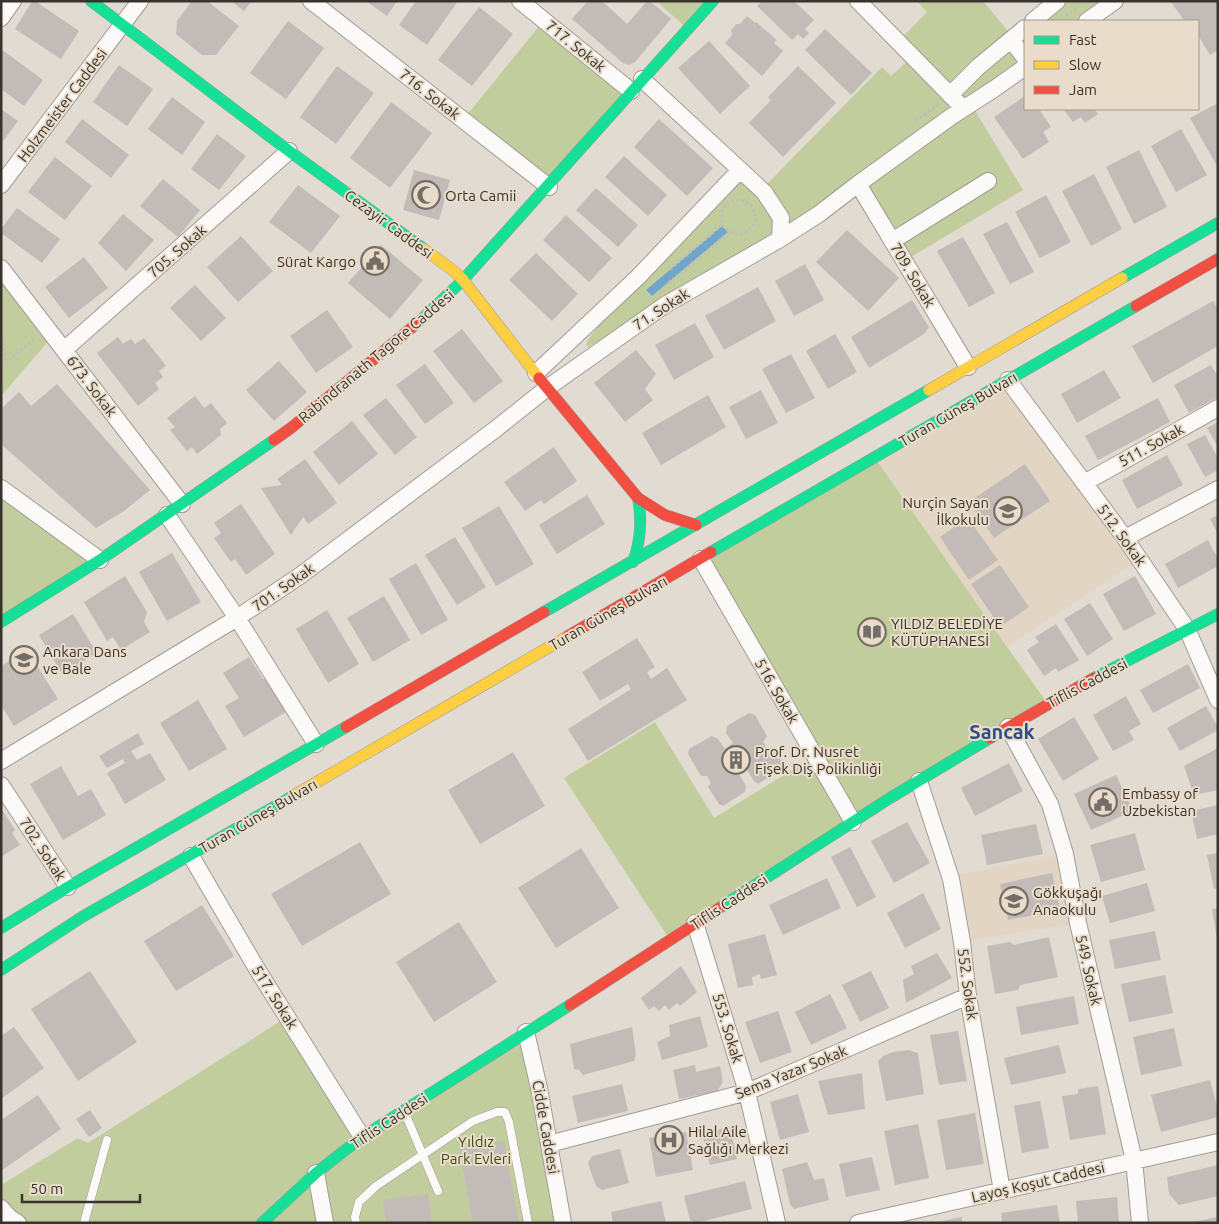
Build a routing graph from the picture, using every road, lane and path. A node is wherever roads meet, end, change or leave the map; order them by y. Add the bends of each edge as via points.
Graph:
1 (13, 1) edge
2 (91, 1) edge
3 (140, 1) edge
4 (311, 1) edge
5 (520, 1) edge
6 (713, 1) edge
7 (858, 1) edge
8 (1057, 1) edge
9 (1115, 1) edge
10 (1079, 6) dead end
11 (1, 18) edge
12 (1034, 20) edge
13 (1060, 20) edge
14 (1089, 20) edge
15 (122, 25) junction
16 (1019, 33) edge
17 (1024, 57) edge
18 (1024, 67) edge
19 (637, 85) junction
20 (950, 95) junction
21 (963, 108) junction
22 (289, 151) junction
23 (740, 170) junction
24 (988, 181) dead end
25 (858, 184) junction
26 (1, 185) edge
27 (549, 187) junction
28 (1218, 223) edge
29 (723, 224) junction
30 (730, 232) junction
31 (780, 238) junction
32 (892, 241) junction
33 (1216, 263) edge
34 (1, 268) edge
35 (666, 272) dead end
36 (464, 280) junction
37 (666, 286) dead end
38 (48, 329) junction
39 (1, 339) edge
40 (64, 350) junction
41 (6, 362) junction
42 (1, 366) edge
43 (968, 367) junction
44 (536, 373) junction
45 (1008, 380) junction
46 (547, 388) junction
47 (1218, 408) edge
48 (1084, 483) junction
49 (1, 488) edge
50 (1218, 489) edge
51 (638, 498) junction
52 (182, 504) junction
53 (167, 515) junction
54 (696, 526) junction
55 (1125, 538) junction
56 (701, 559) junction
57 (100, 560) junction
58 (633, 562) junction
59 (1218, 614) edge
60 (237, 618) junction
61 (1, 622) edge
62 (1187, 629) junction
63 (1218, 700) edge
64 (1008, 727) junction
65 (316, 744) junction
66 (1, 761) edge
67 (919, 781) junction
68 (1, 785) edge
69 (853, 822) junction
70 (191, 856) junction
71 (68, 887) junction
72 (696, 923) junction
73 (1, 928) edge
74 (1, 970) edge
75 (968, 996) junction
76 (526, 1032) junction
77 (747, 1092) junction
78 (404, 1111) junction
79 (362, 1137) junction
80 (108, 1140) dead end
81 (1218, 1142) edge
82 (549, 1144) junction
83 (423, 1155) junction
84 (1134, 1160) junction
85 (316, 1173) junction
86 (438, 1191) dead end
87 (1002, 1191) junction
88 (1, 1208) edge
89 (906, 1218) edge
90 (18, 1223) edge
91 (84, 1223) edge
92 (262, 1223) edge
93 (325, 1223) edge
94 (356, 1223) edge
95 (528, 1223) edge
96 (563, 1223) edge
97 (777, 1223) edge
98 (858, 1223) edge
99 (1140, 1223) edge

1 - 11 street
2 - 15 main road, Cezayir Caddesi
3 - 15 street, Holzmeister Caddesi
4 - 27 street, 716. Sokak
5 - 19 street, 717. Sokak
6 - 19 main road, Rabindranath Tagore Caddesi via 702,9
7 - 20 street
8 - 12 street
9 - 14 street
10 - 13 path
15 - 22 main road, Cezayir Caddesi
15 - 26 street, Holzmeister Caddesi
16 - 17 street via 1015,45
16 - 20 street
18 - 21 street, 71. Sokak
19 - 23 street, 717. Sokak
19 - 27 main road, Rabindranath Tagore Caddesi
20 - 21 street
21 - 25 street, 71. Sokak
22 - 36 main road, Cezayir Caddesi
22 - 40 street, 705. Sokak
23 - 31 street, 717. Sokak via 764,192 781,218
23 - 44 street via 638,277
24 - 32 street
25 - 31 street, 71. Sokak
25 - 32 street, 709. Sokak
27 - 36 main road, Rabindranath Tagore Caddesi
28 - 43 main road, Turan Güneş Bulvarı
29 - 30 path
29 - 30 path via 722,213 728,204 739,201 753,209 755,219 750,229 741,234
29 - 35 path
30 - 37 path
31 - 46 street, 71. Sokak via 664,305
32 - 43 street, 709. Sokak
33 - 45 main road, Turan Güneş Bulvarı
34 - 38 street, 673. Sokak
36 - 44 main road, Cezayir Caddesi
36 - 52 main road, Rabindranath Tagore Caddesi via 416,325 291,428
38 - 40 street, 673. Sokak
38 - 41 path
39 - 41 path
40 - 52 street, 673. Sokak
41 - 42 path
43 - 54 main road, Turan Güneş Bulvarı
44 - 46 main road, Cezayir Caddesi
45 - 48 street, 512. Sokak
45 - 56 main road, Turan Güneş Bulvarı
46 - 51 main road, Cezayir Caddesi
46 - 60 street, 701. Sokak via 301,575
47 - 48 street, 511. Sokak
48 - 55 street, 512. Sokak
49 - 57 street
50 - 55 street
51 - 54 main road, Cezayir Caddesi via 669,518
51 - 58 main road via 642,530
52 - 53 main road, Rabindranath Tagore Caddesi
53 - 57 main road, Rabindranath Tagore Caddesi
53 - 60 street
54 - 58 main road, Turan Güneş Bulvarı
55 - 62 street, 512. Sokak
56 - 69 street, 516. Sokak
56 - 70 main road, Turan Güneş Bulvarı
57 - 61 main road, Rabindranath Tagore Caddesi
58 - 65 main road, Turan Güneş Bulvarı
59 - 62 main road, Tiflis Caddesi
60 - 65 street
60 - 66 street, 701. Sokak
62 - 63 street, 512. Sokak
62 - 64 main road, Tiflis Caddesi
64 - 67 main road, Tiflis Caddesi
64 - 84 street, 549. Sokak via 1050,804 1065,854
65 - 71 main road, Turan Güneş Bulvarı
67 - 69 main road, Tiflis Caddesi
67 - 75 street, 552. Sokak via 951,879
68 - 71 street, 702. Sokak
69 - 72 main road, Tiflis Caddesi
70 - 74 main road, Turan Güneş Bulvarı via 82,917
70 - 79 street, 517. Sokak
71 - 73 main road, Turan Güneş Bulvarı
72 - 76 main road, Tiflis Caddesi
72 - 77 street, 553. Sokak
75 - 77 street, Sema Yazar Sokak
75 - 87 street, 552. Sokak
76 - 78 main road, Tiflis Caddesi
76 - 82 street, Cidde Caddesi
77 - 82 street, Sema Yazar Sokak
77 - 97 street, 553. Sokak
78 - 79 main road, Tiflis Caddesi
78 - 83 lane
79 - 85 main road, Tiflis Caddesi
80 - 91 lane
81 - 84 street, Layoş Koşut Caddesi
82 - 96 street, Cidde Caddesi
83 - 86 lane
83 - 94 lane via 358,1202
83 - 95 lane via 473,1121 505,1112
84 - 87 street, Layoş Koşut Caddesi
84 - 99 street, 549. Sokak
85 - 92 main road, Tiflis Caddesi
85 - 93 street
87 - 89 street, Layoş Koşut Caddesi
88 - 90 street
89 - 98 street, Layoş Koşut Caddesi

